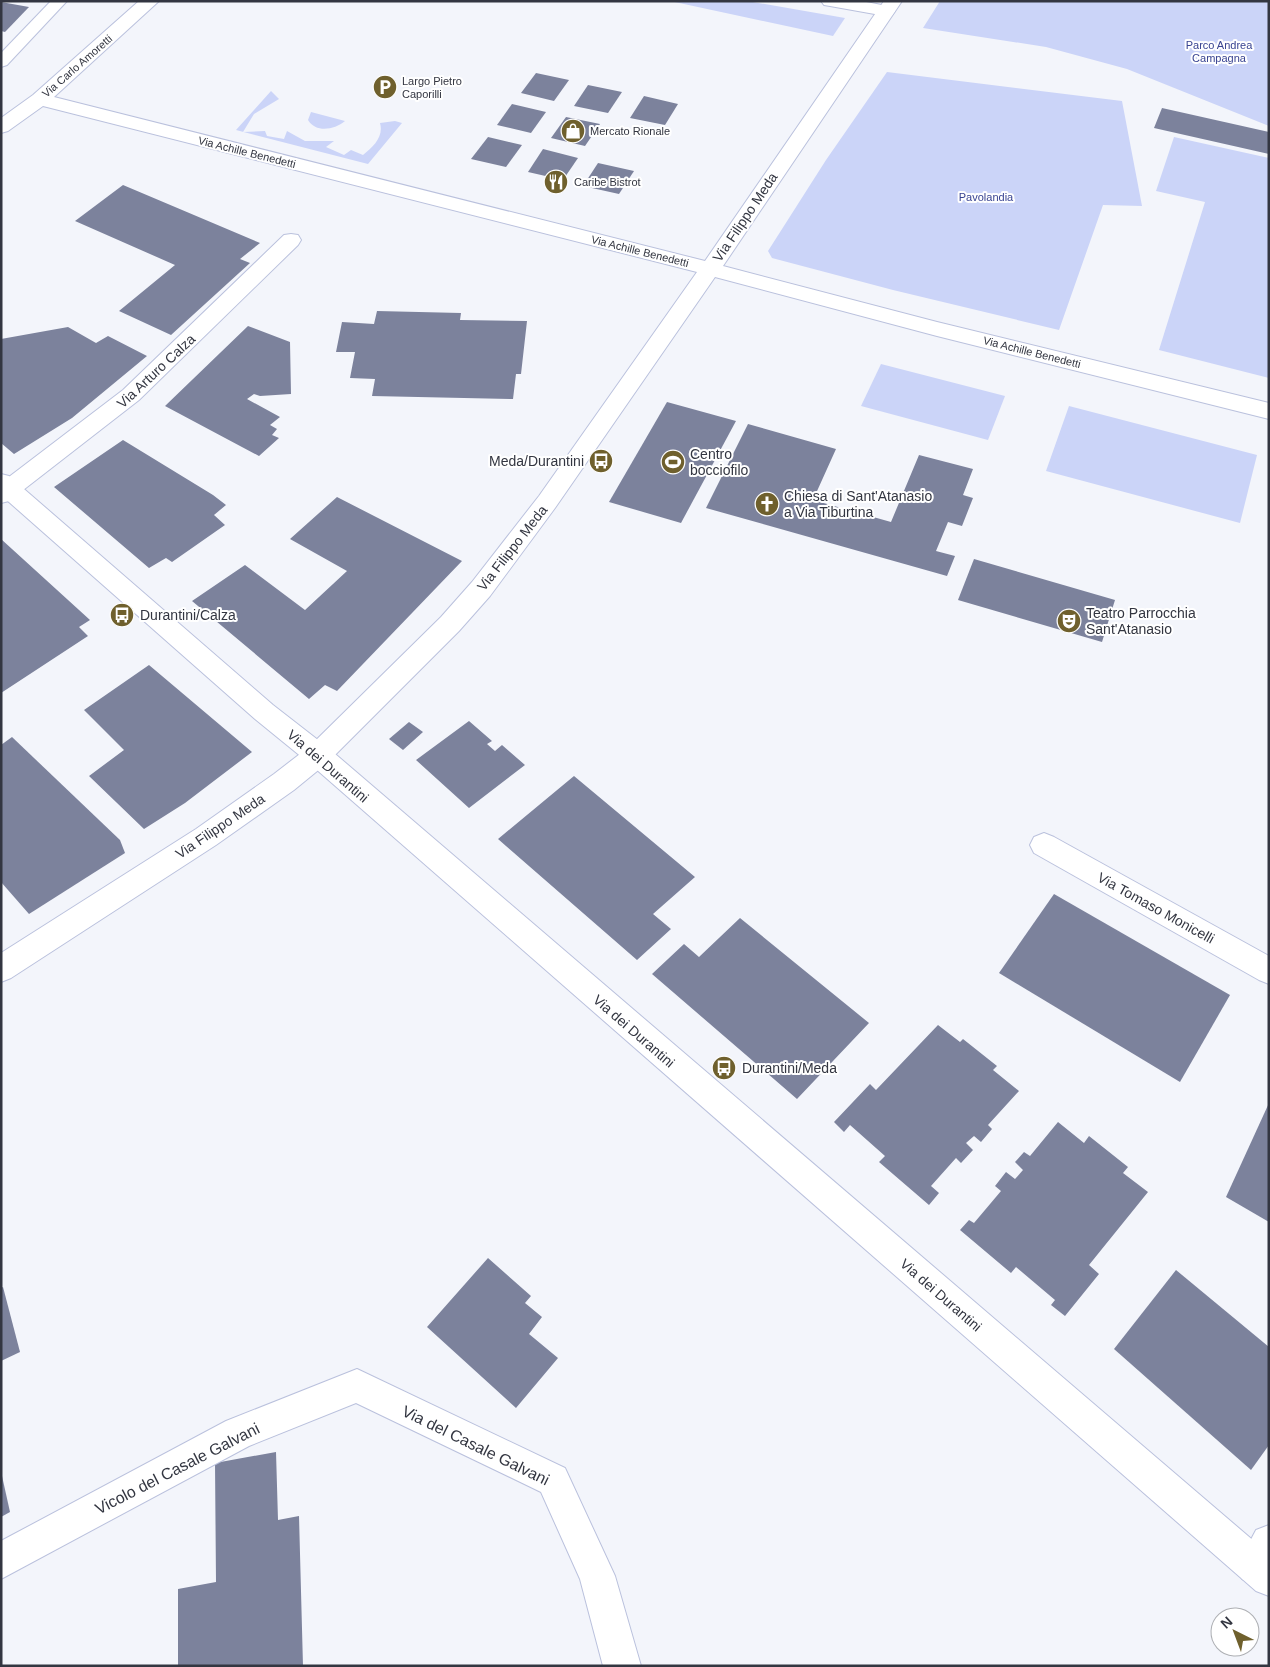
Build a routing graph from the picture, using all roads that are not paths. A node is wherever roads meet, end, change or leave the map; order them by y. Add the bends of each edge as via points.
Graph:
1 (60, 1) edge
2 (150, 1) edge
3 (830, 1) edge
4 (889, 6) edge
5 (1, 62) edge
6 (40, 99) junction
7 (1, 127) edge
8 (291, 240) dead end
9 (710, 269) junction
10 (1269, 411) edge
11 (4, 488) edge
12 (318, 755) junction
13 (1044, 845) dead end
14 (1, 969) edge
15 (1269, 972) edge
16 (357, 1386) joint
17 (1, 1561) edge
18 (1264, 1563) edge
19 (622, 1666) edge

1 - 5 lane
2 - 6 street, Via Carlo Amoretti
3 - 4 street
4 - 9 street, Via Filippo Meda
6 - 7 street, Via Carlo Amoretti
6 - 9 street, Via Achille Benedetti
8 - 11 street, Via Arturo Calza via 152,377
9 - 10 street, Via Achille Benedetti
9 - 12 street, Via Filippo Meda via 547,502 481,589 413,663
11 - 12 street, Via dei Durantini
12 - 14 street, Via Filippo Meda via 231,820
12 - 18 street, Via dei Durantini
13 - 15 street, Via Tomaso Monicelli
16 - 17 street, Vicolo del Casale Galvani via 238,1433
16 - 19 street, Via del Casale Galvani via 553,1480 597,1576

